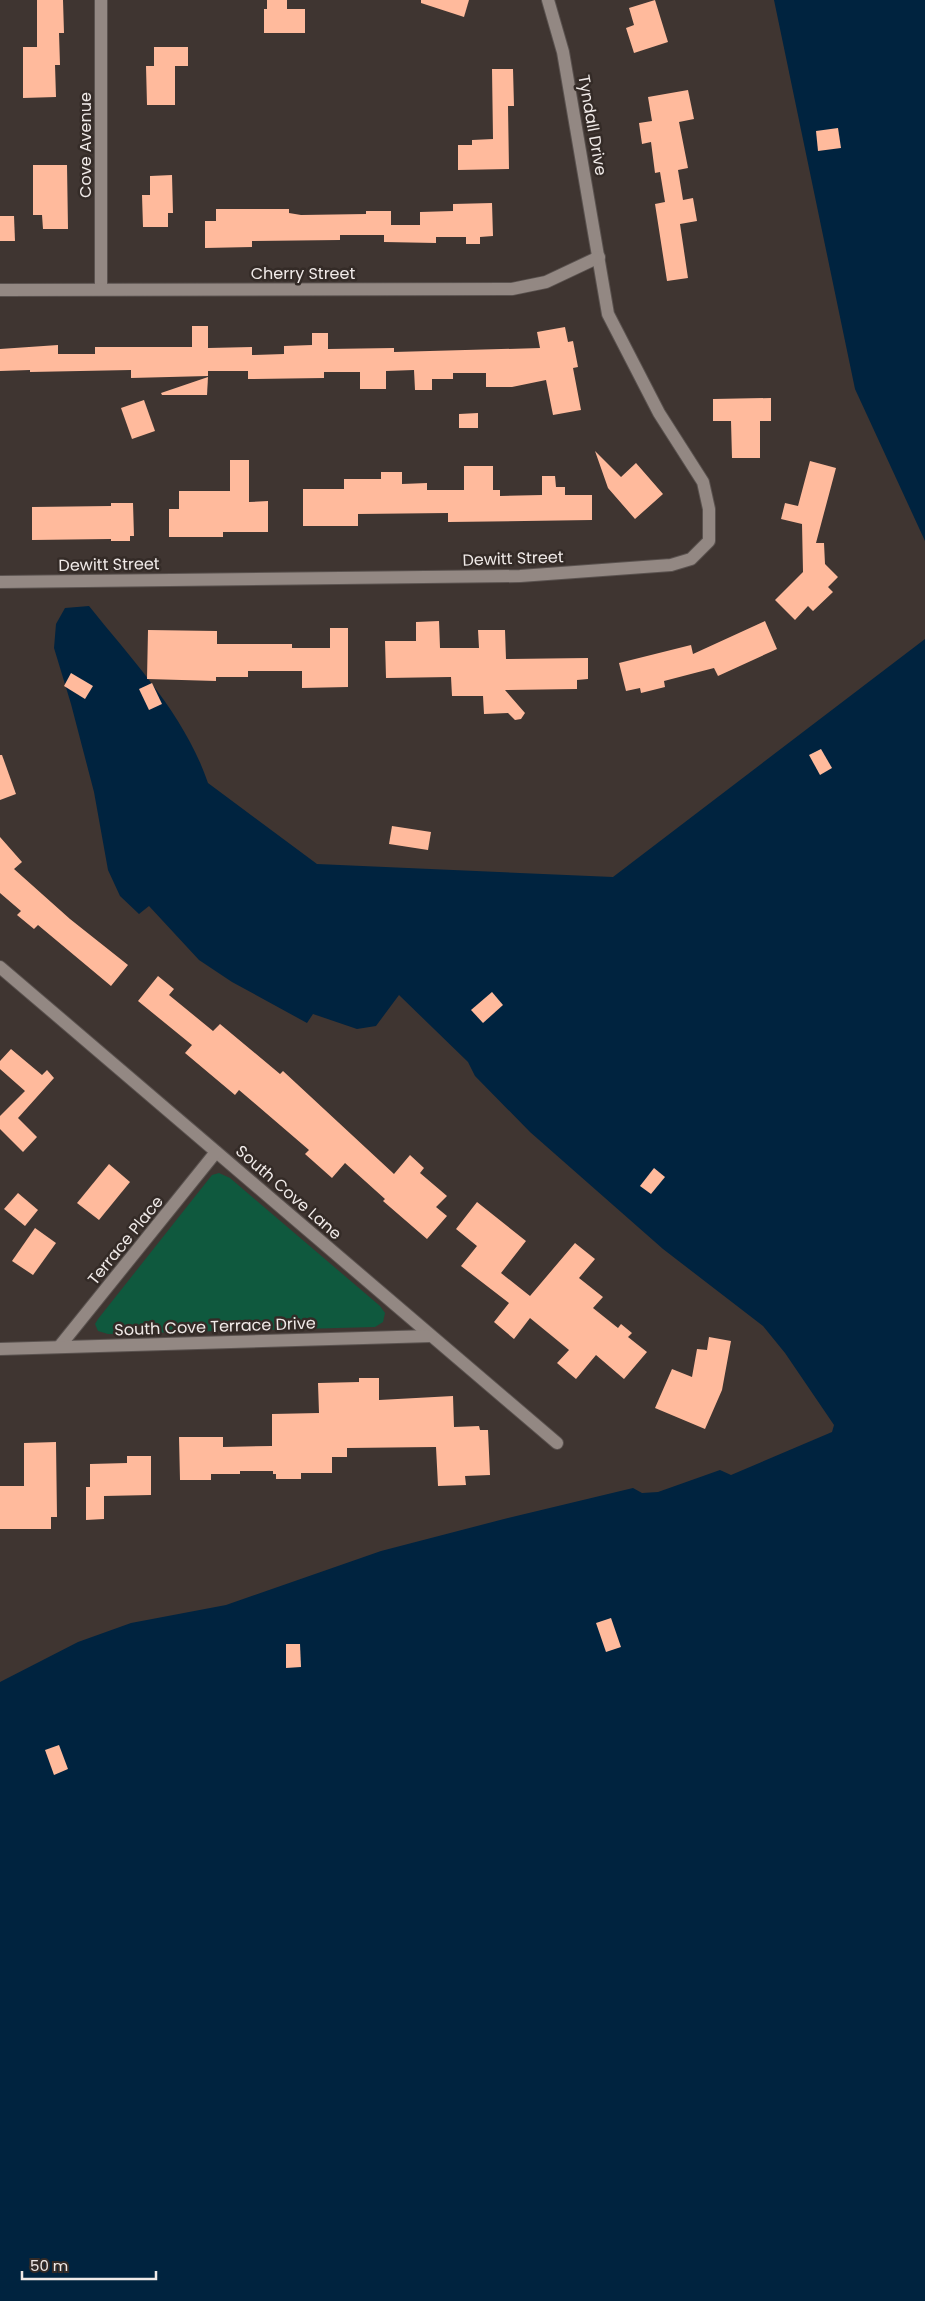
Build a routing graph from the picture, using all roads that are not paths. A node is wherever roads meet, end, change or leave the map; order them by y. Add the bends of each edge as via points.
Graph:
1 (101, 0) edge
2 (548, 0) edge
3 (599, 257) junction
4 (101, 289) junction
5 (0, 290) edge
6 (0, 582) edge
7 (0, 967) edge
8 (216, 1152) junction
9 (431, 1336) junction
10 (59, 1347) junction
11 (0, 1348) edge
12 (557, 1442) dead end

1 - 4 street, Cove Avenue
2 - 3 street, Tyndall Drive via 563,52
3 - 4 street, Cherry Street via 546,282 512,289
3 - 6 street, Dewitt Street via 608,314 659,413 703,482 708,509 708,541 691,558 671,565 520,576
4 - 5 street, Cherry Street
7 - 8 street, South Cove Lane
8 - 9 street, South Cove Lane
8 - 10 street, Terrace Place
9 - 10 street, South Cove Terrace Drive
9 - 12 street, South Cove Lane
10 - 11 street, South Cove Terrace Drive

